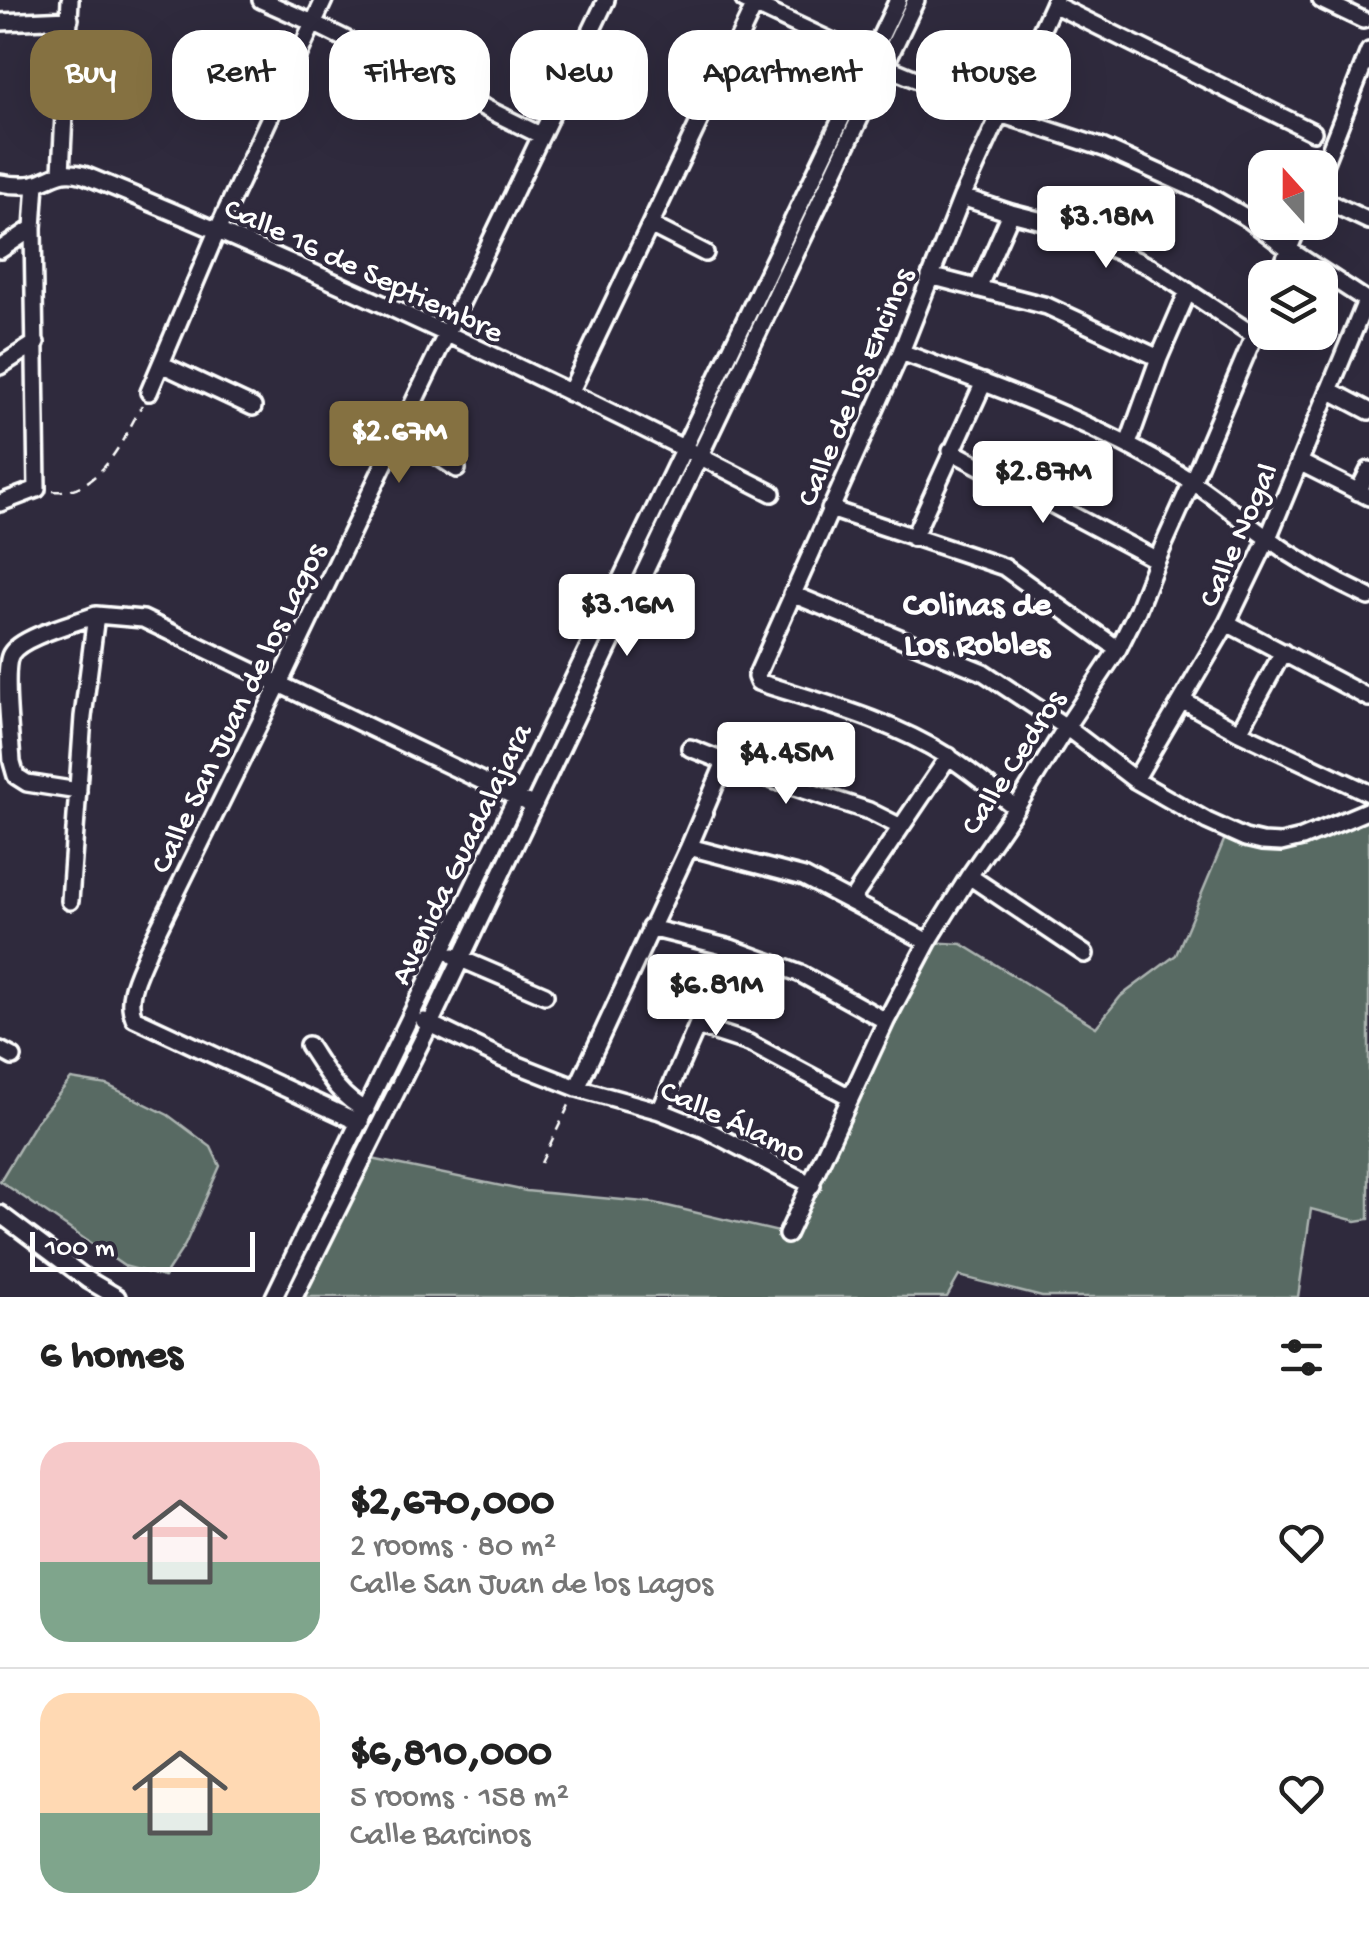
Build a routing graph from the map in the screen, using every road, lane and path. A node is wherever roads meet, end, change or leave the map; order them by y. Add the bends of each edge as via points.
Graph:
1 (70, 0) edge
2 (261, 0) edge
3 (324, 0) edge
4 (606, 0) edge
5 (898, 0) edge
6 (916, 0) edge
7 (1321, 0) edge
8 (752, 2) edge
9 (1054, 2) edge
10 (70, 19) junction
11 (1363, 20) dead end
12 (0, 22) edge
13 (313, 23) junction
14 (809, 30) edge
15 (888, 30) edge
16 (1041, 30) edge
17 (896, 32) edge
18 (1369, 51) edge
19 (852, 120) edge
20 (997, 120) edge
21 (1018, 120) edge
22 (1313, 132) dead end
23 (540, 134) junction
24 (1330, 150) edge
25 (61, 172) junction
26 (0, 183) edge
27 (36, 183) junction
28 (962, 198) junction
29 (1338, 207) edge
30 (1011, 213) junction
31 (1369, 222) edge
32 (650, 225) junction
33 (33, 228) junction
34 (218, 229) junction
35 (1292, 240) edge
36 (1288, 249) junction
37 (0, 250) edge
38 (705, 253) dead end
39 (1284, 260) edge
40 (930, 276) junction
41 (978, 288) junction
42 (1188, 290) junction
43 (1367, 301) edge
44 (1248, 331) edge
45 (446, 335) junction
46 (36, 343) junction
47 (1249, 350) edge
48 (901, 352) junction
49 (1159, 358) junction
50 (161, 364) junction
51 (0, 366) edge
52 (984, 382) junction
53 (1329, 390) junction
54 (149, 392) joint
55 (570, 393) junction
56 (254, 408) dead end
57 (1369, 411) edge
58 (400, 431) junction
59 (1128, 444) junction
60 (691, 452) junction
61 (951, 452) junction
62 (1299, 462) junction
63 (457, 469) dead end
64 (1369, 470) edge
65 (1192, 482) junction
66 (67, 492) dead end
67 (772, 493) dead end
68 (1364, 494) edge
69 (0, 503) edge
70 (830, 508) junction
71 (912, 538) junction
72 (1268, 538) junction
73 (1156, 560) junction
74 (622, 573) junction
75 (638, 582) junction
76 (792, 594) junction
77 (1369, 598) edge
78 (96, 615) junction
79 (1227, 623) junction
80 (1118, 649) junction
81 (1283, 652) junction
82 (279, 684) junction
83 (570, 686) junction
84 (586, 694) junction
85 (1369, 698) edge
86 (1182, 702) junction
87 (1066, 727) junction
88 (1239, 732) junction
89 (690, 748) dead end
90 (949, 756) junction
91 (725, 762) junction
92 (1135, 780) junction
93 (78, 790) junction
94 (1369, 794) edge
95 (517, 797) junction
96 (534, 805) junction
97 (1016, 808) junction
98 (1369, 810) edge
99 (901, 827) junction
100 (688, 848) junction
101 (969, 876) junction
102 (70, 900) dead end
103 (851, 901) junction
104 (463, 908) junction
105 (480, 918) junction
106 (650, 928) junction
107 (928, 942) junction
108 (732, 948) junction
109 (442, 949) junction
110 (1086, 954) dead end
111 (461, 959) junction
112 (545, 995) dead end
113 (411, 1015) junction
114 (886, 1022) junction
115 (430, 1024) junction
116 (697, 1026) junction
117 (308, 1045) dead end
118 (577, 1088) junction
119 (850, 1097) junction
120 (660, 1111) junction
121 (363, 1116) junction
122 (541, 1163) dead end
123 (812, 1185) junction
124 (0, 1214) edge
125 (787, 1234) dead end
126 (118, 1297) edge
127 (274, 1297) edge
128 (294, 1297) edge

1 - 10 street
2 - 13 street
3 - 13 street
4 - 23 street, Calle San Juan de los Lagos
5 - 15 street, Avenida Guadalajara
6 - 17 street, Avenida Guadalajara
7 - 11 street
8 - 14 street
8 - 32 street
9 - 16 street
9 - 22 street
10 - 12 street
10 - 25 street
13 - 23 street
13 - 34 street
18 - 24 street
19 - 60 street, Avenida Guadalajara via 790,266
20 - 28 street, Calle de los Encinos
21 - 36 street via 1104,148 1202,192
23 - 45 street, Calle San Juan de los Lagos
25 - 27 street
25 - 34 street, Calle 16 de Septiembre via 84,175
26 - 27 street
27 - 33 street
28 - 30 street
28 - 40 street, Calle de los Encinos
29 - 31 street
30 - 41 street
30 - 42 street via 1062,226
32 - 38 street
32 - 55 street
33 - 37 street
33 - 46 street
34 - 45 street, Calle 16 de Septiembre
34 - 50 street
35 - 36 street
36 - 39 street
36 - 43 street
40 - 41 street
40 - 48 street, Calle de los Encinos
41 - 49 street via 1047,306
42 - 44 street
42 - 49 street
43 - 53 street, Calle Nogal
45 - 55 street, Calle 16 de Septiembre
45 - 58 street, Calle San Juan de los Lagos
46 - 51 street
46 - 69 street via 37,489
47 - 65 street, Calle Cedros
48 - 52 street
48 - 70 street, Calle de los Encinos
49 - 59 street
50 - 54 street
50 - 56 street
52 - 59 street
52 - 61 street
53 - 57 street
53 - 62 street, Calle Nogal
54 - 66 path via 115,454 91,480
55 - 60 street, Calle 16 de Septiembre
58 - 63 street
58 - 82 street, Calle San Juan de los Lagos
59 - 65 street
60 - 67 street, Calle 16 de Septiembre
60 - 74 street, Avenida Guadalajara
60 - 75 street, Avenida Guadalajara
61 - 71 street
61 - 73 street
62 - 68 street
62 - 72 street, Calle Nogal
64 - 68 street
65 - 72 street
65 - 73 street, Calle Cedros
70 - 71 street
70 - 76 street, Calle de los Encinos
71 - 80 street via 1004,567
72 - 77 street
72 - 79 street, Calle Nogal
73 - 80 street, Calle Cedros
74 - 75 street
74 - 83 street, Avenida Guadalajara
75 - 84 street, Avenida Guadalajara
76 - 87 street via 971,666
76 - 90 street, Calle de los Encinos via 757,680 878,720
78 - 82 street via 143,619
78 - 93 street
78 - 93 street via 24,642 10,654 7,673 16,776
79 - 81 street
79 - 86 street, Calle Nogal
80 - 87 street, Calle Cedros
81 - 85 street
81 - 88 street
82 - 95 street
82 - 121 street, Calle San Juan de los Lagos via 148,950 128,1006 134,1018
83 - 84 street
83 - 95 street, Avenida Guadalajara
84 - 96 street, Avenida Guadalajara
86 - 88 street
86 - 92 street, Calle Nogal
87 - 92 street
87 - 97 street, Calle Cedros
88 - 94 street
89 - 91 street
90 - 97 street
90 - 99 street
91 - 99 street
91 - 100 street
92 - 98 street via 1207,821 1262,842 1302,838
93 - 102 street
95 - 96 street
95 - 104 street, Avenida Guadalajara
96 - 105 street, Avenida Guadalajara
97 - 101 street, Calle Cedros
99 - 103 street
100 - 103 street via 804,877
100 - 106 street
101 - 107 street, Calle Cedros
101 - 110 street
103 - 107 street
104 - 105 street
104 - 109 street, Avenida Guadalajara
105 - 111 street, Avenida Guadalajara
106 - 108 street
106 - 118 street
107 - 114 street, Calle Cedros
108 - 114 street via 801,974
108 - 116 street
109 - 111 street
109 - 113 street, Avenida Guadalajara
111 - 112 street
111 - 115 street, Avenida Guadalajara
113 - 115 street, Calle Álamo
113 - 121 street, Avenida Guadalajara
114 - 119 street, Calle Cedros
115 - 118 street, Calle Álamo
115 - 128 street, Avenida Guadalajara
116 - 119 street via 749,1043
116 - 120 street
117 - 121 street
118 - 120 street, Calle Álamo
118 - 122 path
119 - 123 street, Calle Cedros
120 - 123 street, Calle Álamo
121 - 127 street, Avenida Guadalajara
123 - 125 street, Calle Cedros
124 - 126 street

